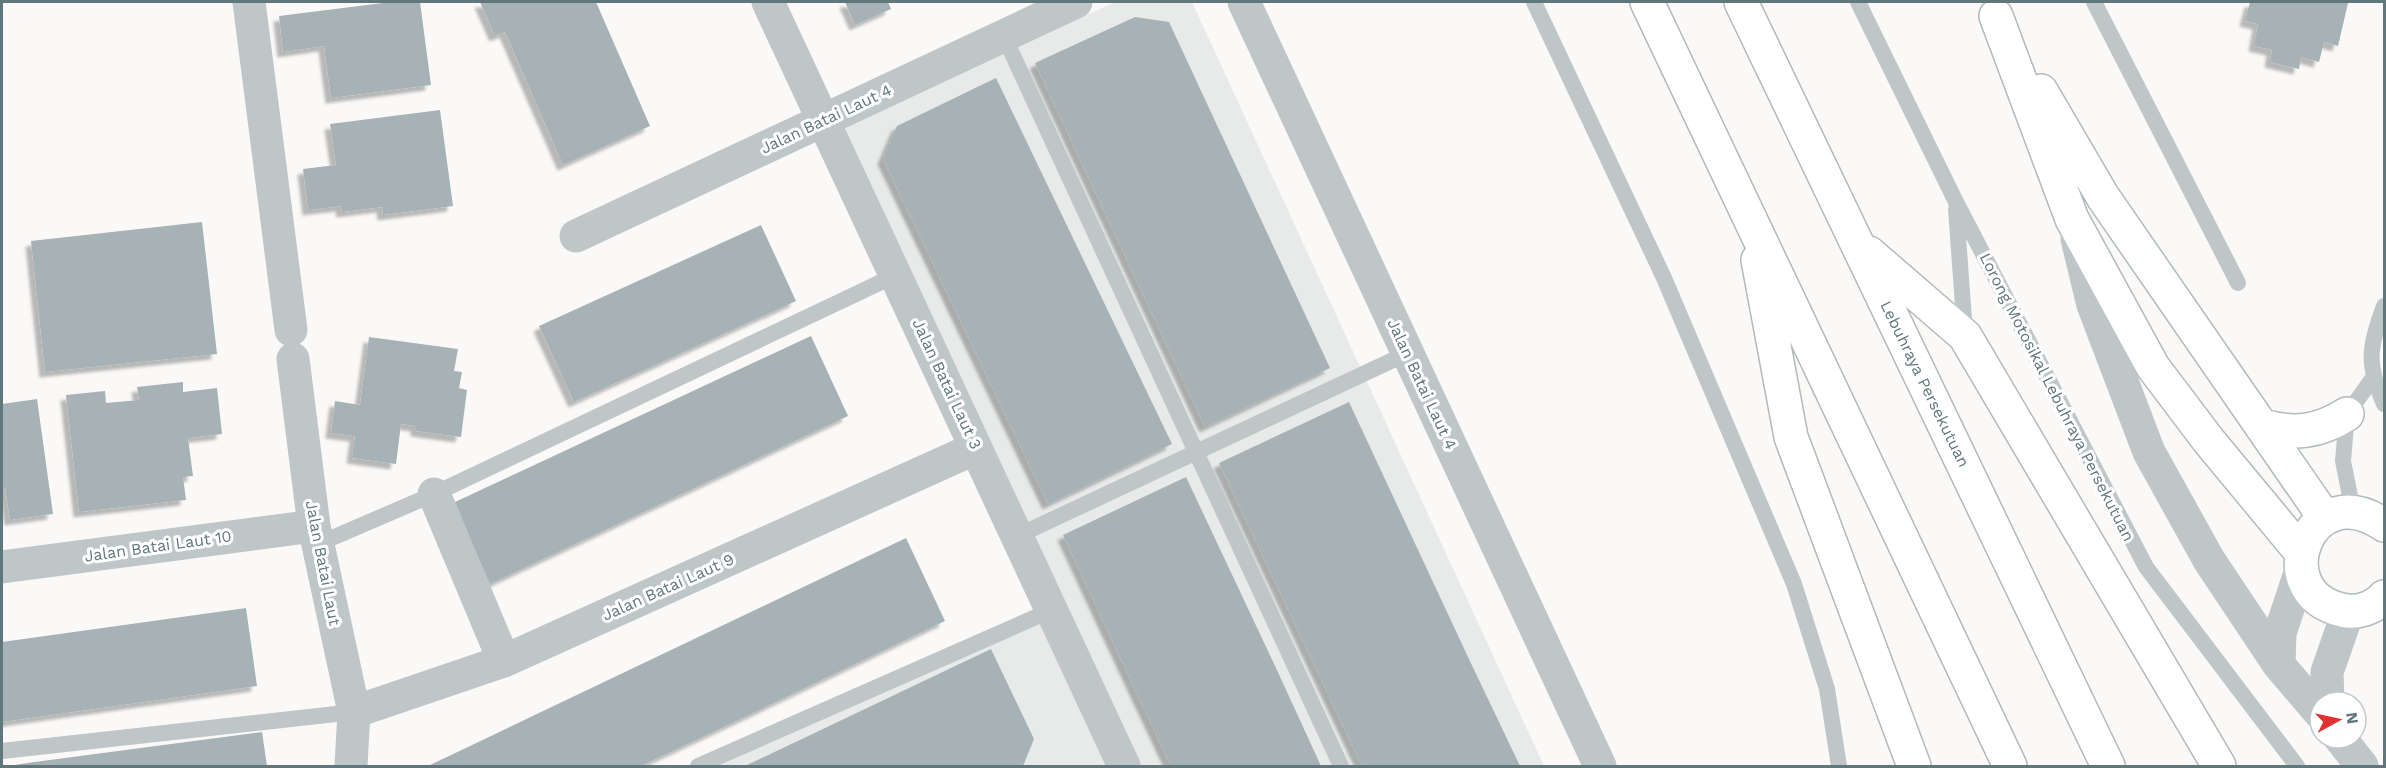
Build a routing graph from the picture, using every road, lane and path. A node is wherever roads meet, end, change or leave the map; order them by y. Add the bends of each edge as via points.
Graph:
1 (249, 2) edge
2 (768, 2) edge
3 (1076, 2) edge
4 (1244, 2) edge
5 (1534, 2) edge
6 (1647, 2) edge
7 (1741, 2) edge
8 (1858, 2) edge
9 (2094, 2) edge
10 (1993, 9) edge
11 (1004, 36) junction
12 (825, 119) junction
13 (1956, 202) junction
14 (1748, 211) junction
15 (2072, 219) junction
16 (576, 236) dead end
17 (1858, 244) junction
18 (896, 275) junction
19 (2238, 283) dead end
20 (2385, 306) edge
21 (1965, 336) junction
22 (1408, 353) junction
23 (2373, 378) junction
24 (2385, 404) edge
25 (2347, 414) junction
26 (2262, 426) junction
27 (976, 448) junction
28 (1196, 452) junction
29 (434, 494) junction
30 (2339, 515) junction
31 (2385, 525) edge
32 (316, 535) junction
33 (1017, 536) junction
34 (2301, 561) junction
35 (2, 567) edge
36 (2383, 602) edge
37 (1052, 610) junction
38 (2348, 612) junction
39 (504, 661) junction
40 (2279, 665) junction
41 (2328, 690) edge
42 (2308, 699) edge
43 (354, 712) junction
44 (2349, 750) edge
45 (2, 751) edge
46 (351, 766) edge
47 (698, 766) edge
48 (1124, 766) edge
49 (1341, 766) edge
50 (1600, 766) edge
51 (1839, 766) edge
52 (1914, 766) edge
53 (2010, 766) edge
54 (2108, 766) edge
55 (2219, 766) edge
56 (2297, 766) edge
57 (2362, 766) edge

1 - 32 street, Jalan Batai Laut
2 - 12 street, Jalan Batai Laut 3
3 - 11 street, Jalan Batai Laut 4
4 - 22 street, Jalan Batai Laut 4
5 - 51 lane via 1664,278 1794,584 1827,689
6 - 14 main road
7 - 17 main road, Lebuhraya Persekutuan
8 - 13 lane, Lorong Motosikal Lebuhraya Persekutuan
9 - 19 lane
10 - 15 main road
10 - 26 main road via 2103,197
11 - 12 street, Jalan Batai Laut 4
11 - 28 lane
12 - 16 street, Jalan Batai Laut 4
12 - 18 street, Jalan Batai Laut 3
13 - 21 lane
13 - 56 lane, Lorong Motosikal Lebuhraya Persekutuan via 2146,567
14 - 52 main road via 1791,437
14 - 53 main road
15 - 34 main road via 2153,368
15 - 40 street via 2093,305 2149,452 2209,560
17 - 21 main road
17 - 54 main road, Lebuhraya Persekutuan
18 - 27 street, Jalan Batai Laut 3
18 - 29 lane
20 - 23 lane via 2370,351
21 - 55 main road
22 - 28 lane
22 - 50 street, Jalan Batai Laut 4
23 - 24 lane
23 - 25 lane
25 - 26 main road via 2328,426 2306,432
25 - 30 lane
26 - 30 main road
27 - 33 street, Jalan Batai Laut 3
27 - 39 street, Jalan Batai Laut 9
28 - 33 lane
28 - 49 lane
29 - 32 lane
29 - 39 street
30 - 31 main road via 2371,515
30 - 34 main road via 2310,533
32 - 35 street, Jalan Batai Laut 10
32 - 43 street, Jalan Batai Laut
33 - 37 street, Jalan Batai Laut 3
34 - 38 main road via 2313,594 2335,609
34 - 40 street via 2282,625
36 - 38 main road
37 - 47 lane
37 - 48 street, Jalan Batai Laut 3
38 - 41 street via 2327,672
39 - 43 street, Jalan Batai Laut 9
40 - 42 street
43 - 45 lane
43 - 46 street, Jalan Batai Laut
44 - 57 street

